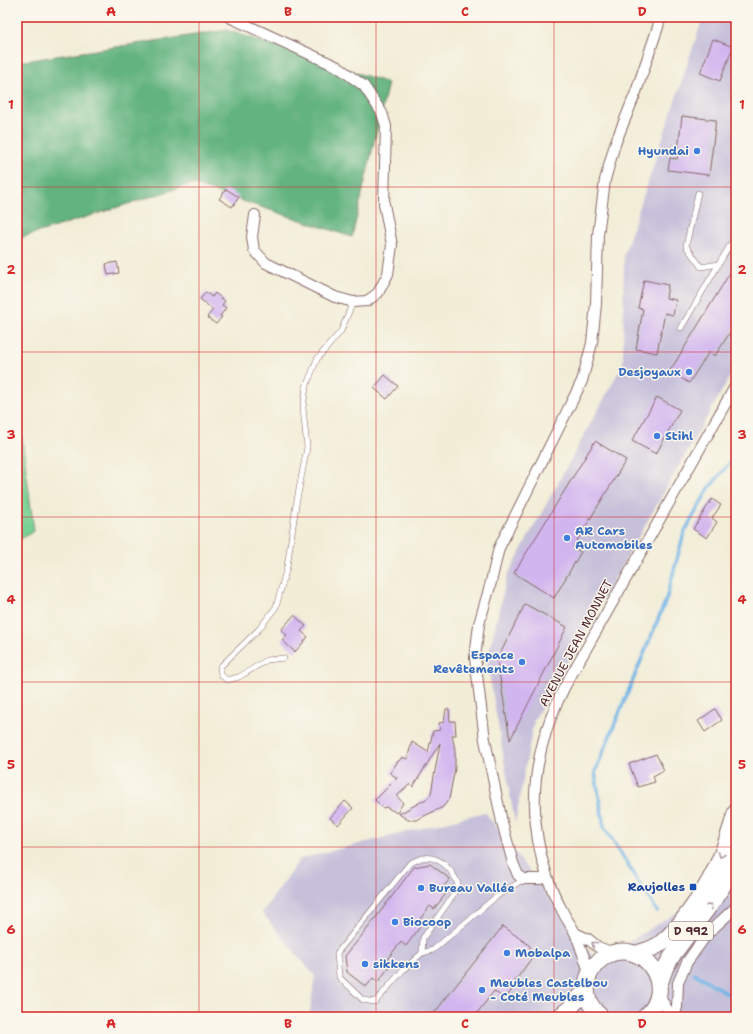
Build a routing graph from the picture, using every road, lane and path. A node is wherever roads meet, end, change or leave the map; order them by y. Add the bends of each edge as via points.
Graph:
1 (229, 17) edge
2 (660, 17) edge
3 (698, 193) dead end
4 (255, 215) dead end
5 (736, 235) edge
6 (719, 264) junction
7 (353, 302) junction
8 (681, 328) dead end
9 (736, 385) edge
10 (284, 658) dead end
11 (736, 812) edge
12 (736, 854) edge
13 (547, 877) junction
14 (524, 879) junction
15 (736, 907) edge
16 (575, 933) junction
17 (422, 953) junction
18 (614, 953) junction
19 (636, 954) junction
20 (590, 973) junction
21 (587, 989) junction
22 (659, 990) junction
23 (559, 1017) edge
24 (601, 1017) edge
25 (649, 1017) edge
26 (673, 1017) edge

1 - 7 street via 338,67 364,86 382,113 386,126 384,204 392,245 388,274 378,293 367,301
2 - 14 street via 636,92 615,144 605,180 598,235 592,343 582,381 499,548 479,624 475,658 485,740 512,863 518,875
3 - 6 lane via 686,246 701,267
4 - 7 street via 252,237 254,250 266,263 335,297
5 - 6 lane
6 - 8 lane
7 - 10 lane via 341,331 317,360 306,387 304,408 307,448 287,567 276,607 259,629 220,667 221,675 227,680 239,677 267,660
9 - 13 street, AVENUE JEAN MONNET via 565,686 550,719 537,768 535,798 537,836
11 -> 19 main road, D 992 via 714,872 693,905 678,926 660,944
22 -> 12 main road, D 992 via 665,968 727,879
13 - 14 street
13 - 16 street, AVENUE JEAN MONNET
14 - 17 lane via 497,896 433,950
15 - 26 street via 707,934 687,962 678,983 677,1007
18 -> 16 street
16 - 20 street, AVENUE JEAN MONNET
17 - 17 lane via 375,1002 363,1000 339,977 337,953 410,863 422,858 439,860 454,874 458,884 452,897 423,938
18 - 19 main road
18 - 20 main road via 598,962
19 - 22 main road via 652,966 658,978
20 - 21 main road
21 - 23 main road
21 - 24 main road via 590,1003
22 - 25 main road
22 - 26 street

